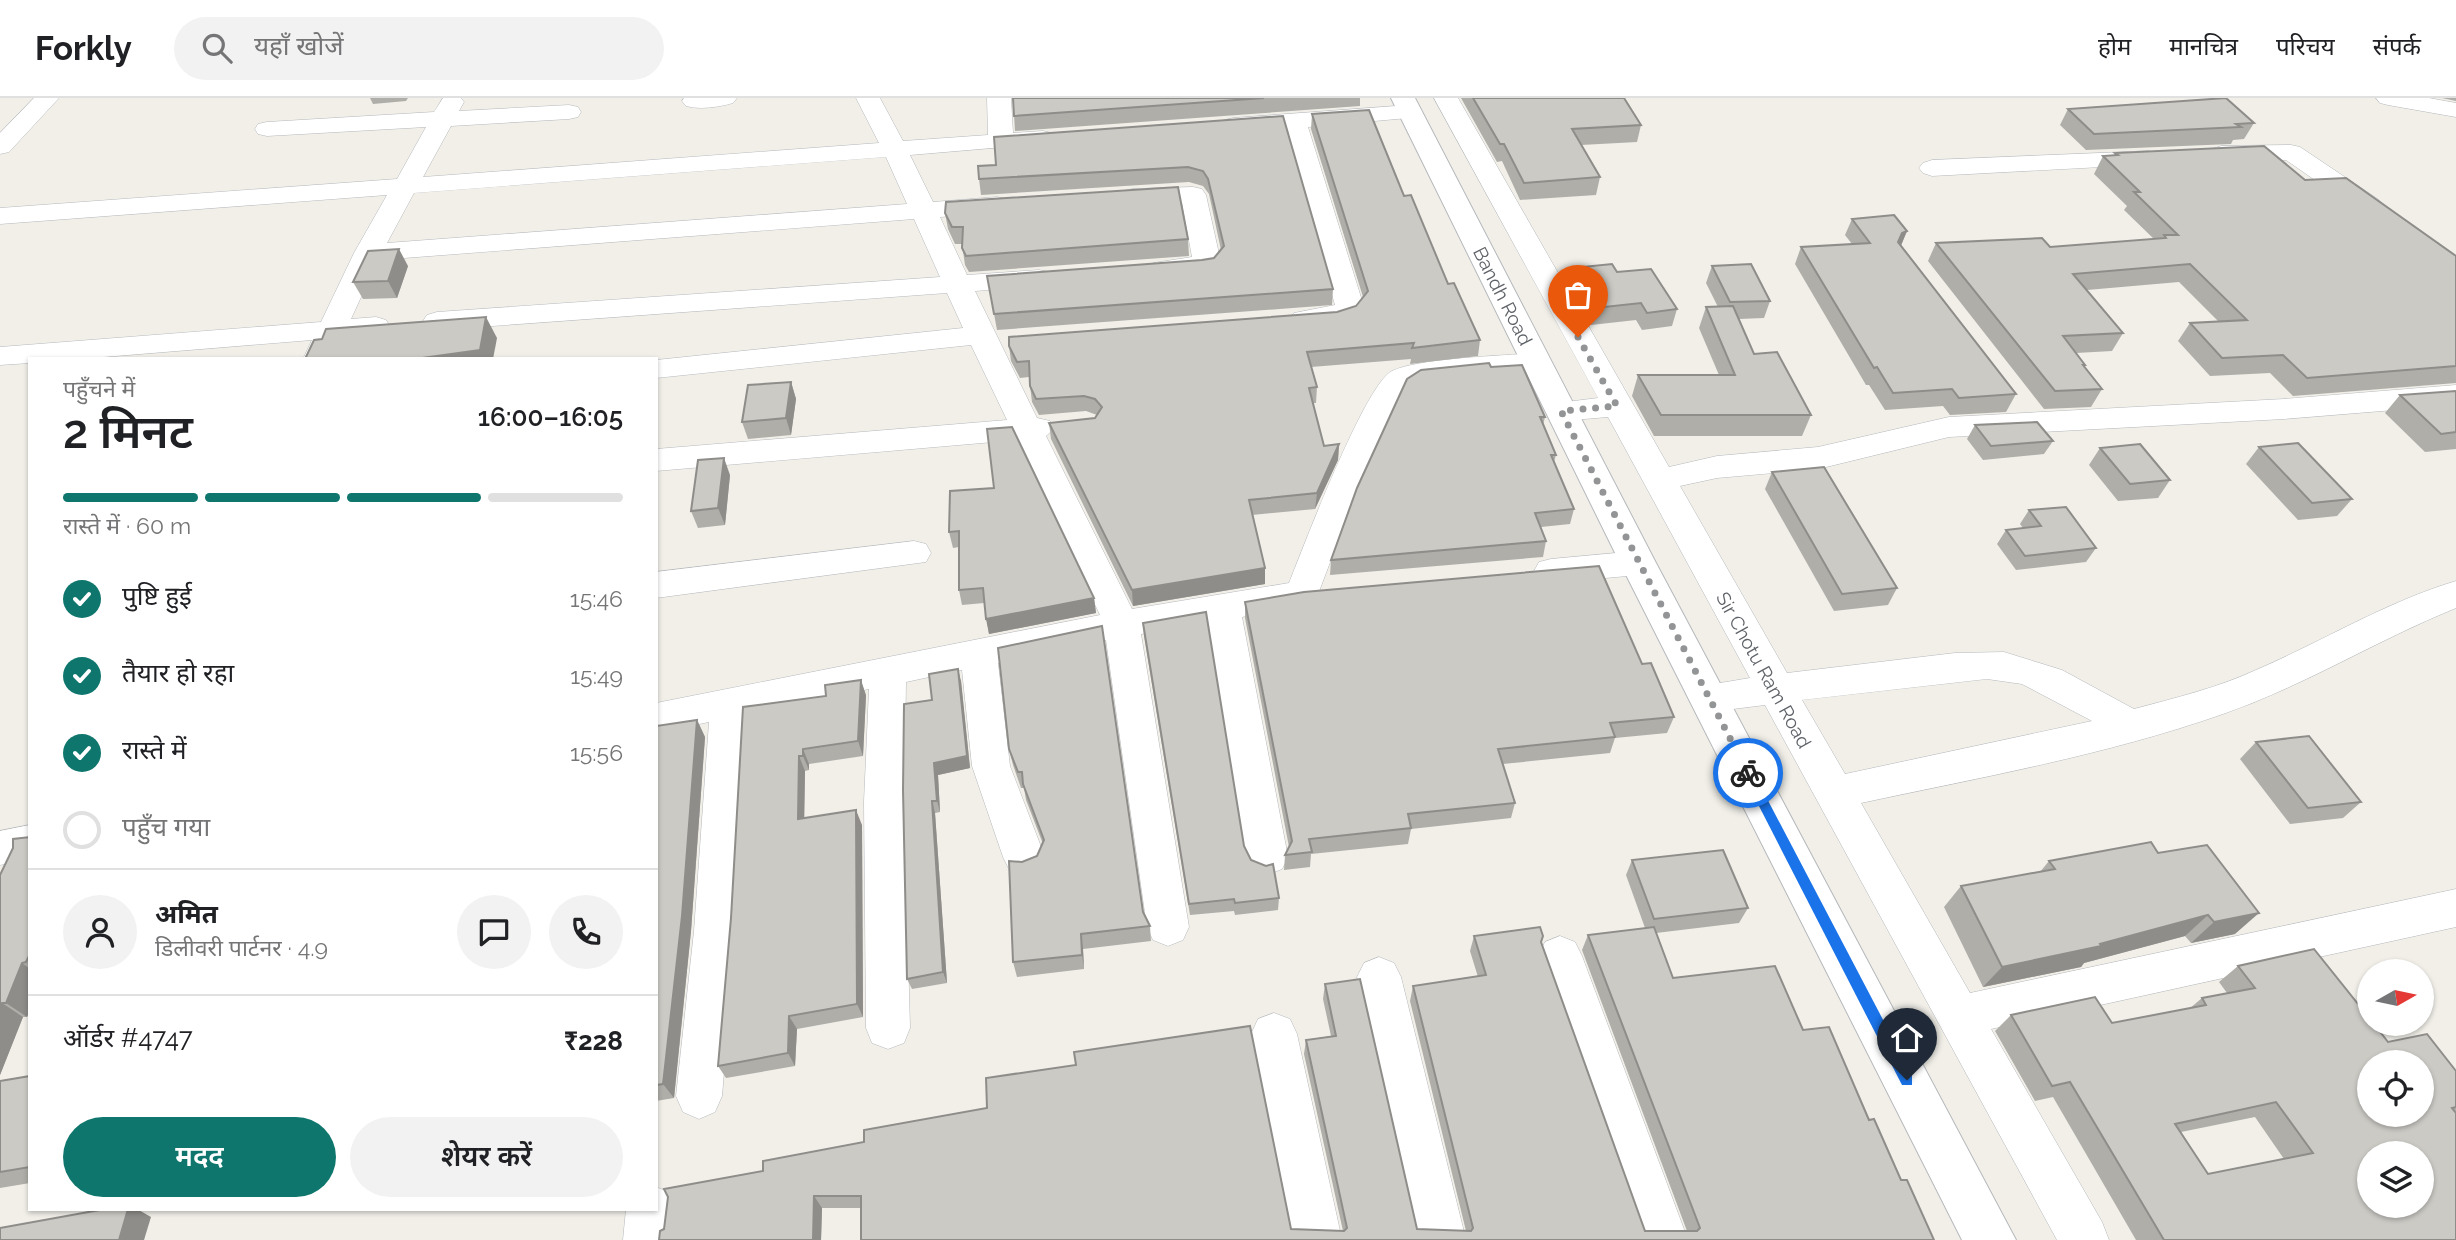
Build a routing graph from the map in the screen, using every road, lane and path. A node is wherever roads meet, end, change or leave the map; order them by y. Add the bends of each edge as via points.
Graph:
1 (725, 98) edge
2 (868, 98) edge
3 (999, 98) edge
4 (1446, 98) edge
5 (2388, 98) edge
6 (694, 101) dead end
7 (44, 102) edge
8 (1407, 105) edge
9 (0, 108) edge
10 (449, 109) edge
11 (2456, 110) edge
12 (569, 112) dead end
13 (1294, 121) junction
14 (1214, 127) edge
15 (2252, 128) edge
16 (267, 129) dead end
17 (1067, 137) edge
18 (3, 140) edge
19 (1000, 141) junction
20 (895, 149) junction
21 (2282, 150) junction
22 (2198, 156) edge
23 (2170, 157) edge
24 (1932, 168) dead end
25 (405, 187) junction
26 (1105, 198) edge
27 (1022, 203) edge
28 (922, 209) junction
29 (0, 216) edge
30 (2391, 220) edge
31 (368, 253) junction
32 (1135, 271) edge
33 (1068, 276) edge
34 (960, 285) junction
35 (1282, 320) edge
36 (331, 329) junction
37 (993, 340) junction
38 (0, 356) edge
39 (319, 357) edge
40 (1536, 362) junction
41 (658, 369) edge
42 (2456, 395) edge
43 (1617, 406) junction
44 (1561, 411) junction
45 (1074, 425) edge
46 (1027, 429) junction
47 (658, 460) edge
48 (1659, 482) junction
49 (914, 553) dead end
50 (1638, 563) junction
51 (1518, 574) edge
52 (658, 585) edge
53 (1343, 590) edge
54 (1303, 593) junction
55 (2456, 594) edge
56 (1223, 607) junction
57 (1122, 624) junction
58 (979, 653) junction
59 (888, 671) junction
60 (1774, 687) junction
61 (1709, 697) junction
62 (729, 703) junction
63 (658, 718) edge
64 (2131, 726) junction
65 (1832, 793) junction
66 (16, 845) edge
67 (1024, 857) dead end
68 (1267, 857) dead end
69 (0, 881) edge
70 (2456, 908) edge
71 (1168, 928) dead end
72 (1560, 956) dead end
73 (1379, 977) dead end
74 (1958, 1016) junction
75 (888, 1028) dead end
76 (1274, 1034) dead end
77 (699, 1096) dead end
78 (651, 1211) edge
79 (648, 1240) edge
80 (1317, 1240) edge
81 (1441, 1240) edge
82 (1663, 1240) edge
83 (1990, 1240) edge
84 (2084, 1240) edge

1 - 6 street
2 - 20 street
3 - 19 street
4 - 43 street, Sir Chotu Ram Road
5 - 11 street
7 - 9 street
7 - 18 street
8 - 13 street
8 - 40 street, Bandh Road
10 - 12 street
10 - 16 street
10 - 25 street
13 - 14 street
13 - 35 street via 1350,307 1336,316
15 - 21 street
17 - 19 street
19 - 20 street
20 - 25 street
20 - 28 street
21 - 22 street
21 - 30 street
23 - 24 street
25 - 29 street
25 - 31 street
26 - 32 street via 1193,195 1206,264
27 - 28 street
28 - 31 street
28 - 34 street
31 - 36 street
33 - 34 street
34 - 36 street
34 - 37 street
36 - 38 street
36 - 39 street
37 - 41 street
37 - 46 street
40 - 44 street, Bandh Road
40 - 54 street via 1418,374 1402,378 1390,388 1337,502
42 - 48 street via 2284,409 2026,412 1820,458 1693,470
43 - 44 street
43 - 48 street, Sir Chotu Ram Road
44 - 50 street, Bandh Road
45 - 46 street
46 - 47 street
46 - 57 street
48 - 60 street, Sir Chotu Ram Road
49 - 52 street
50 - 51 street
50 - 61 street, Bandh Road
53 - 54 street
54 - 56 street
55 - 64 street via 2239,693
56 - 57 street
56 - 68 street
57 - 58 street
57 - 71 street
58 - 59 street
58 - 67 street via 991,766
59 - 62 street
59 - 75 street via 884,802
60 - 61 street
60 - 64 street via 1994,666 2019,669 2057,683
60 - 65 street, Sir Chotu Ram Road
61 - 83 street, Bandh Road
62 - 63 street
62 - 77 street
64 - 65 street
65 - 74 street, Sir Chotu Ram Road
66 - 69 street
70 - 74 street
72 - 82 street
73 - 81 street
74 - 84 street, Sir Chotu Ram Road
76 - 80 street
78 - 79 street

